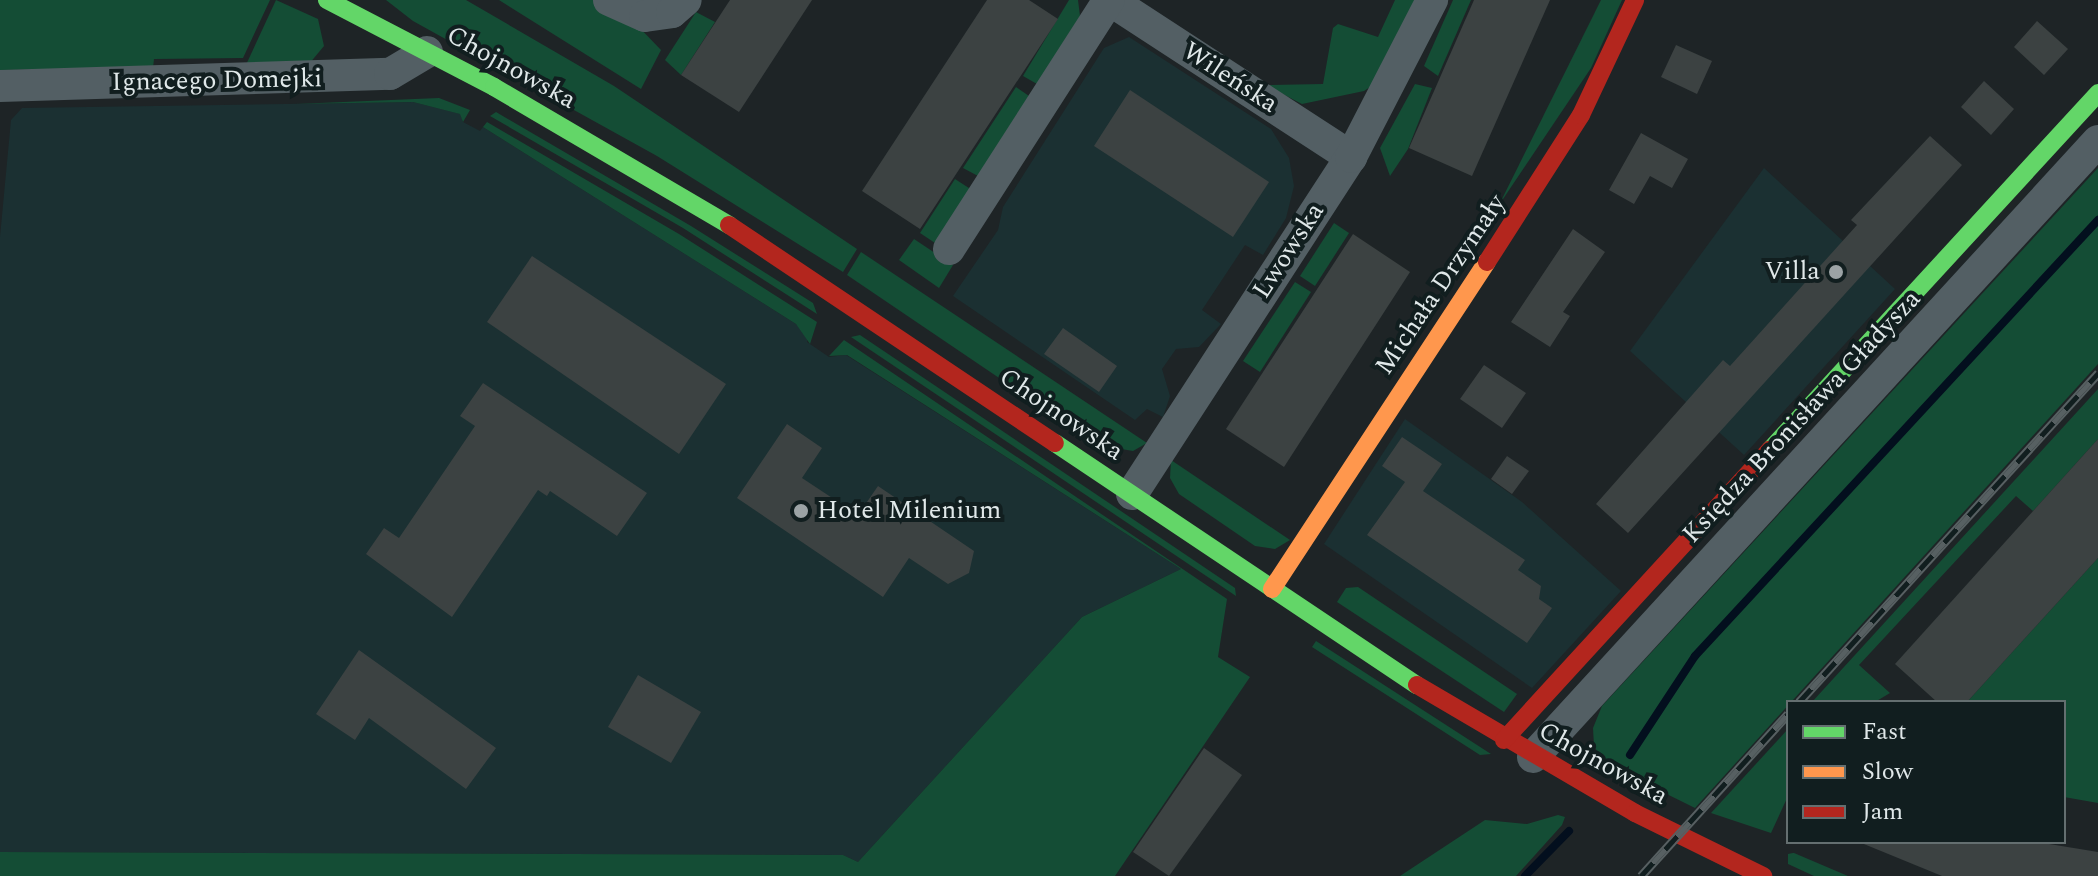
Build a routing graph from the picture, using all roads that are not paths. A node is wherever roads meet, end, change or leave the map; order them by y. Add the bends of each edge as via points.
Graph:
1 (609, 0) edge
2 (686, 0) edge
3 (1109, 0) edge
4 (1432, 0) edge
5 (1635, 0) edge
6 (340, 3) edge
7 (427, 52) junction
8 (0, 86) edge
9 (2098, 93) edge
10 (2098, 141) edge
11 (1351, 157) junction
12 (949, 249) dead end
13 (1132, 494) junction
14 (1272, 589) junction
15 (1504, 740) junction
16 (1533, 757) junction
17 (1763, 876) edge

1 - 2 street via 645,16 672,12
3 - 11 street, Wileńska
3 - 12 street
4 - 11 street, Lwowska
5 - 14 main road, Michała Drzymały via 1581,115 1548,169
6 - 7 main road, Chojnowska
7 - 8 street, Ignacego Domejki via 400,72 349,77
7 - 13 main road, Chojnowska via 732,227
9 - 15 main road, Księdza Bronisława Gładysza
10 - 16 street, Księdza Bronisława Gładysza
11 - 13 street, Lwowska
13 - 14 main road, Chojnowska
14 - 15 main road, Chojnowska
15 - 16 main road, Chojnowska
16 - 17 main road, Chojnowska

